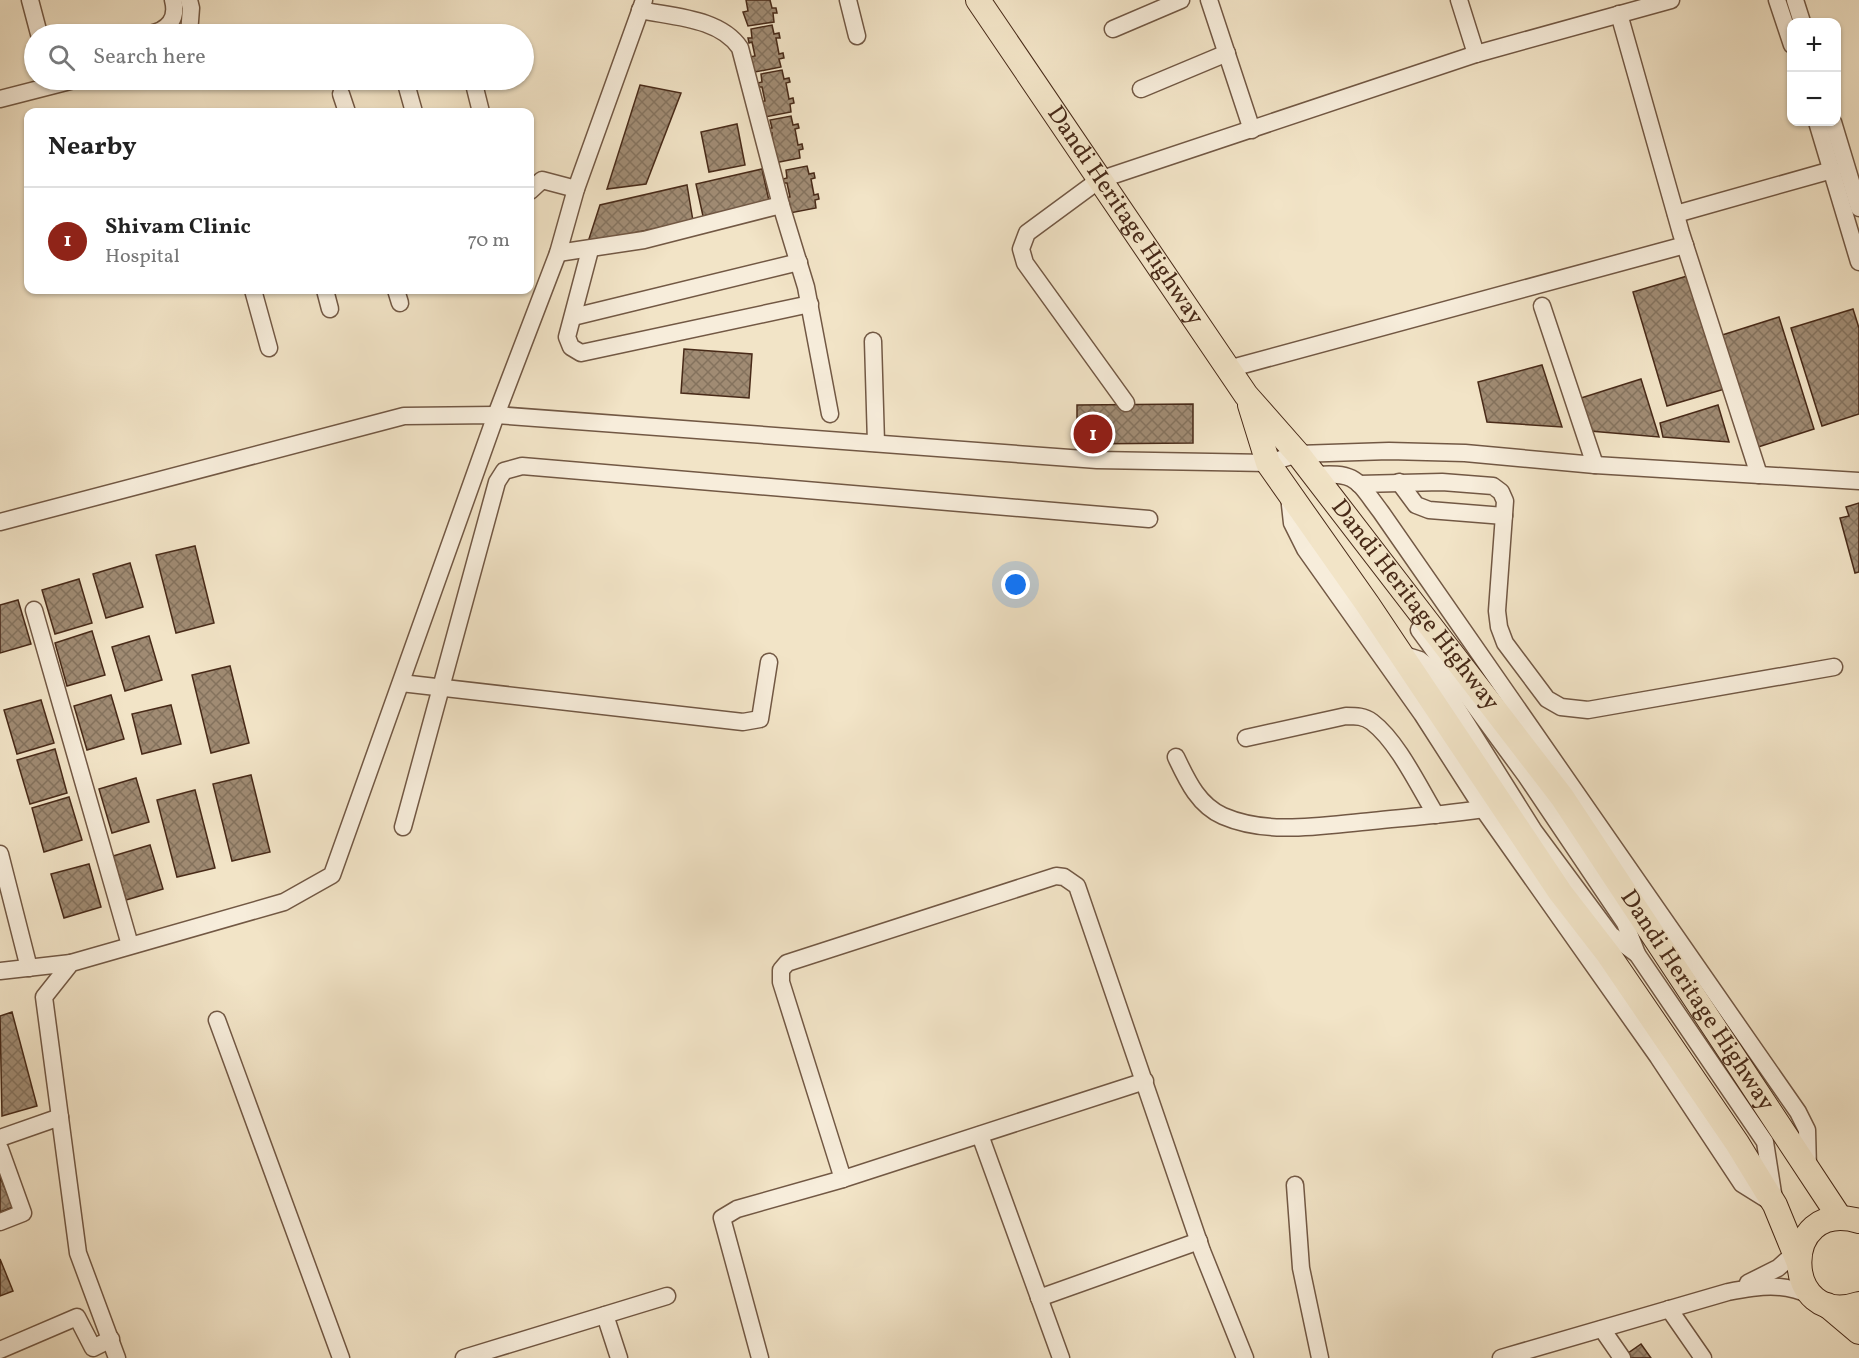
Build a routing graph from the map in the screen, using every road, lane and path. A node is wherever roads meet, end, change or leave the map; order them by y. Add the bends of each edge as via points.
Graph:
1 (30, 0) edge
2 (173, 0) edge
3 (189, 0) edge
4 (848, 0) edge
5 (978, 0) edge
6 (1181, 0) edge
7 (1209, 0) edge
8 (1459, 0) edge
9 (1671, 0) edge
10 (1777, 0) edge
11 (1795, 0) edge
12 (642, 5) edge
13 (1619, 14) junction
14 (1801, 18) edge
15 (36, 24) edge
16 (171, 24) edge
17 (190, 24) edge
18 (1113, 29) dead end
19 (1787, 32) edge
20 (857, 36) dead end
21 (1227, 53) junction
22 (1476, 54) junction
23 (1141, 89) dead end
24 (35, 90) edge
25 (408, 90) edge
26 (476, 90) edge
27 (341, 94) dead end
28 (0, 99) edge
29 (346, 108) edge
30 (413, 108) edge
31 (480, 108) edge
32 (1817, 126) edge
33 (1834, 126) edge
34 (1252, 130) junction
35 (1832, 170) junction
36 (1099, 180) junction
37 (534, 181) edge
38 (576, 189) junction
39 (781, 205) junction
40 (1859, 208) edge
41 (1676, 214) junction
42 (1685, 245) junction
43 (590, 250) junction
44 (558, 253) junction
45 (799, 262) junction
46 (1859, 262) edge
47 (254, 294) edge
48 (326, 294) edge
49 (810, 304) junction
50 (1542, 306) dead end
51 (330, 309) dead end
52 (573, 317) junction
53 (873, 341) dead end
54 (269, 348) dead end
55 (1228, 369) junction
56 (1246, 394) junction
57 (1126, 403) dead end
58 (830, 414) dead end
59 (496, 415) junction
60 (876, 443) junction
61 (1298, 454) junction
62 (1268, 463) junction
63 (1595, 465) junction
64 (1314, 475) junction
65 (1759, 475) junction
66 (1859, 481) edge
67 (1399, 482) junction
68 (1359, 484) junction
69 (1288, 495) junction
70 (1504, 516) junction
71 (1149, 519) dead end
72 (0, 522) edge
73 (1350, 522) junction
74 (34, 610) dead end
75 (1401, 654) junction
76 (769, 662) dead end
77 (1834, 667) dead end
78 (401, 683) junction
79 (440, 688) junction
80 (1246, 738) dead end
81 (1176, 757) dead end
82 (1493, 808) junction
83 (1436, 815) junction
84 (403, 827) dead end
85 (0, 854) edge
86 (130, 945) junction
87 (1637, 954) junction
88 (71, 963) junction
89 (29, 968) junction
90 (0, 971) edge
91 (217, 1020) dead end
92 (1145, 1081) junction
93 (60, 1117) junction
94 (980, 1135) junction
95 (0, 1138) edge
96 (1765, 1142) junction
97 (0, 1149) edge
98 (1808, 1170) junction
99 (843, 1179) junction
100 (1295, 1185) dead end
101 (1774, 1205) junction
102 (1849, 1220) edge
103 (0, 1222) edge
104 (1199, 1241) junction
105 (1796, 1257) junction
106 (1728, 1292) junction
107 (668, 1296) dead end
108 (1039, 1298) junction
109 (1820, 1301) junction
110 (1859, 1304) edge
111 (1669, 1310) junction
112 (605, 1315) junction
113 (1602, 1329) junction
114 (1859, 1332) edge
115 (111, 1339) junction
116 (0, 1350) edge
117 (1536, 1353) edge
118 (117, 1358) edge
119 (341, 1358) edge
120 (464, 1358) edge
121 (619, 1358) edge
122 (760, 1358) edge
123 (1061, 1358) edge
124 (1245, 1358) edge
125 (1320, 1358) edge
126 (1501, 1358) edge
127 (1622, 1358) edge
128 (1703, 1358) edge

1 - 15 street
2 - 16 street via 175,16
3 - 17 street
4 - 20 street
5 - 36 highway, Dandi Heritage Highway
6 - 18 street
7 - 21 street
8 - 22 street
9 - 13 street
10 - 19 street
11 - 14 street
12 - 38 street
12 - 39 street via 731,35 740,48
13 - 22 street
13 - 41 street
21 - 23 street
21 - 34 street
22 - 34 street
24 - 28 street
25 - 30 street
26 - 31 street
27 - 29 street
32 - 35 street
33 - 40 street
34 - 36 street
35 - 41 street
35 - 46 street
36 - 55 highway, Dandi Heritage Highway
36 - 57 street via 1027,233 1021,249 1025,263
37 - 38 street
38 - 44 street
39 - 43 street
39 - 45 street
41 - 42 street
42 - 55 street
42 - 65 street
43 - 44 street
43 - 52 street
44 - 59 street
45 - 49 street
45 - 52 street
47 - 54 street
48 - 51 street
49 - 52 street via 581,353 567,337
49 - 58 street
50 - 63 street
53 - 60 street
55 - 56 highway, Dandi Heritage Highway
56 - 61 highway, Dandi Heritage Highway
56 - 62 highway
59 - 60 street
59 - 72 street via 404,416
59 - 78 street
60 - 62 street via 1097,460
61 - 62 street
61 - 63 street via 1465,453
61 - 64 highway, Dandi Heritage Highway
62 - 69 highway
63 - 65 street
64 - 68 street via 1342,473
64 - 73 highway, Dandi Heritage Highway
65 - 66 street
67 - 68 street
67 - 70 street via 1416,505 1429,510
67 - 70 street via 1493,486 1505,501
68 - 98 street via 1541,739 1798,1112 1807,1130
69 - 75 highway
69 - 82 street via 1292,523 1305,549
70 - 77 street via 1499,627 1505,643 1547,699 1561,707 1588,710
71 - 79 street via 522,466 504,471 497,482
73 - 87 street via 1360,551 1526,776 1625,924
73 - 98 highway, Dandi Heritage Highway via 1562,797
74 - 86 street
75 - 82 highway
75 - 87 street via 1420,660 1433,670 1534,831 1611,935
76 - 79 street via 760,719 743,722
78 - 79 street
78 - 86 street via 332,875 284,902
79 - 84 street
80 - 83 street via 1361,716 1373,723 1391,744
81 - 83 street via 1189,785 1202,801 1222,816 1248,824 1291,828
82 - 83 street
82 - 101 highway via 1608,954 1737,1143
85 - 89 street
86 - 88 street
87 - 96 street
88 - 89 street
88 - 93 street via 44,997
89 - 90 street
91 - 119 street
92 - 94 street
92 - 99 street via 1077,886 1056,876 788,963 781,970 781,982
92 - 104 street
93 - 95 street
93 - 115 street via 78,1253
94 - 99 street
94 - 108 street
96 - 98 street
96 - 101 street
97 - 103 street via 23,1213
98 - 102 highway, Dandi Heritage Highway
99 - 122 street via 737,1209 722,1218
100 - 125 street via 1301,1268
101 - 105 highway
102 - 105 highway via 1827,1221 1806,1236
104 - 108 street
104 - 124 street
105 - 106 street
105 - 109 highway via 1802,1281
106 - 109 street via 1778,1285
106 - 111 street
107 - 112 street
108 - 123 street
109 - 110 highway via 1838,1307
109 - 114 highway
111 - 113 street
111 - 128 street
112 - 120 street
112 - 121 street
113 - 117 street
113 - 127 street
115 - 116 street via 93,1348 77,1317
115 - 118 street
117 - 126 street

